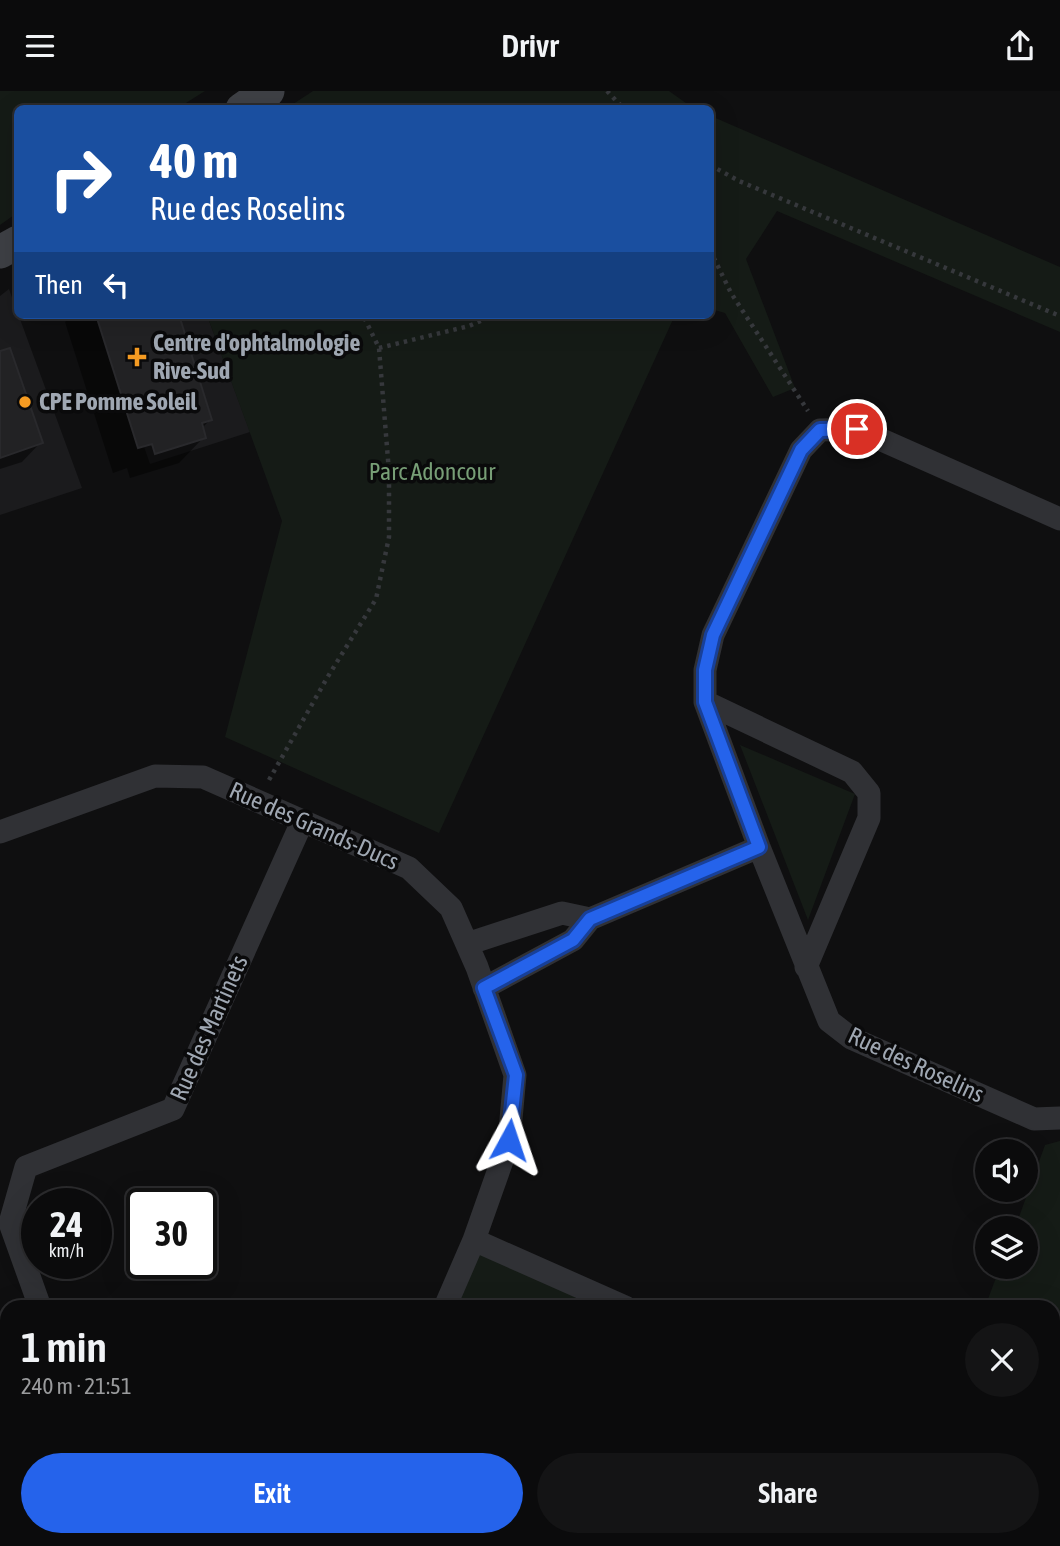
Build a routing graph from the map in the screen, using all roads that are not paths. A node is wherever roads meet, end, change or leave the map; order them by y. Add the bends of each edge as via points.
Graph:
1 (268, 91) edge
2 (248, 105) edge
3 (1060, 519) edge
4 (705, 702) junction
5 (302, 822) junction
6 (0, 832) edge
7 (759, 847) junction
8 (590, 919) junction
9 (467, 944) junction
10 (806, 967) junction
11 (484, 988) junction
12 (1060, 1118) edge
13 (474, 1240) junction
14 (38, 1300) edge
15 (448, 1300) edge
16 (609, 1300) edge

1 - 2 street
3 - 4 street, Rue des Roselins via 857,429 820,430 801,450 713,635 705,670
4 - 7 street, Rue des Roselins
4 - 10 street via 852,772 869,793 869,818
5 - 6 street, Rue des Grands-Ducs via 204,777 155,776
5 - 9 street, Rue des Grands-Ducs via 409,868 451,908
5 - 14 street, Rue des Martinets via 173,1109 26,1167 10,1223
7 - 8 street
7 - 10 street, Rue des Roselins
8 - 9 street via 562,913
8 - 11 street via 573,940
9 - 11 street, Rue des Grands-Ducs
10 - 12 street, Rue des Roselins via 829,1021 851,1038 1034,1119
11 - 13 street, Rue des Grands-Ducs via 516,1075 509,1140
13 - 15 street, Rue des Grands-Ducs
13 - 16 street

